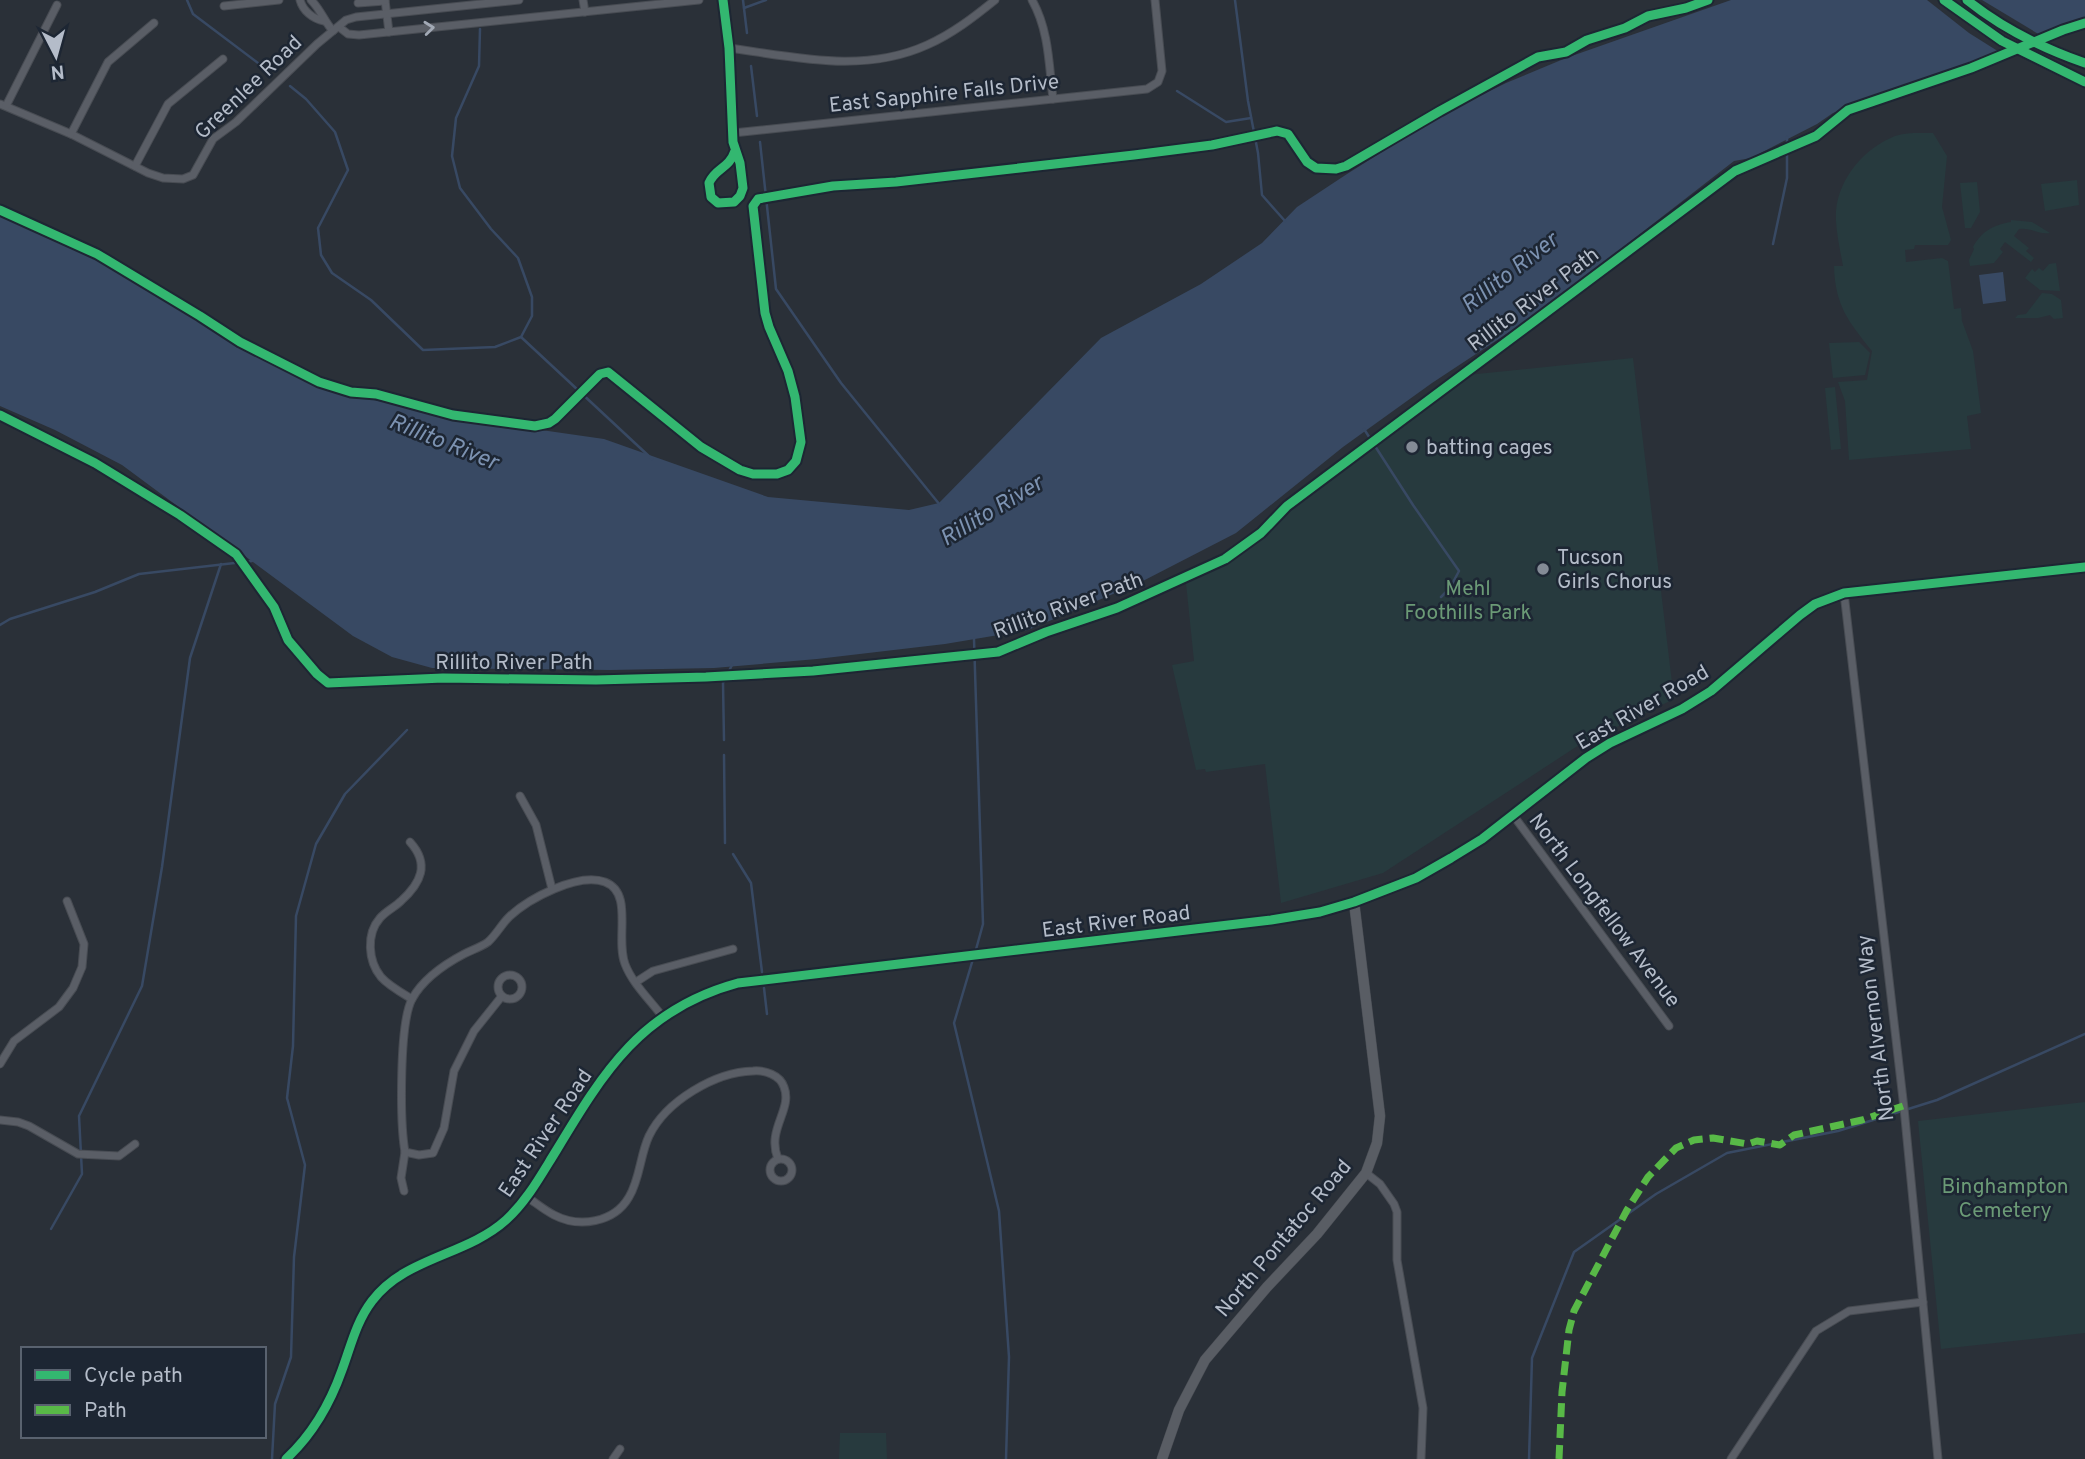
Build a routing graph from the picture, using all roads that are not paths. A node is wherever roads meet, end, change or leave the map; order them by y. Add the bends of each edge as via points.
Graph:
1 (279, 0) edge
2 (300, 0) edge
3 (311, 0) edge
4 (385, 0) edge
5 (519, 0) edge
6 (583, 0) edge
7 (699, 0) edge
8 (723, 0) edge
9 (995, 0) edge
10 (1032, 0) edge
11 (1155, 0) edge
12 (1944, 0) edge
13 (1967, 0) edge
14 (358, 3) dead end
15 (57, 5) dead end
16 (224, 6) dead end
17 (585, 12) junction
18 (387, 14) junction
19 (324, 21) junction
20 (154, 23) dead end
21 (336, 29) junction
22 (389, 32) junction
23 (729, 48) junction
24 (223, 59) dead end
25 (2085, 63) edge
26 (2085, 82) edge
27 (1053, 99) junction
28 (3, 105) edge
29 (733, 133) junction
30 (71, 134) junction
31 (735, 151) junction
32 (135, 166) junction
33 (2085, 566) edge
34 (1844, 593) junction
35 (520, 796) dead end
36 (1513, 815) junction
37 (410, 842) dead end
38 (552, 889) junction
39 (67, 901) dead end
40 (1354, 902) junction
41 (733, 949) dead end
42 (636, 982) junction
43 (502, 996) dead end
44 (412, 999) junction
45 (662, 1016) junction
46 (1669, 1026) dead end
47 (0, 1064) edge
48 (0, 1120) edge
49 (135, 1143) dead end
50 (405, 1152) junction
51 (778, 1159) dead end
52 (1367, 1173) junction
53 (404, 1191) dead end
54 (527, 1197) junction
55 (1923, 1302) junction
56 (620, 1448) dead end
57 (286, 1459) edge
58 (613, 1459) edge
59 (1162, 1459) edge
60 (1421, 1459) edge
61 (1731, 1459) edge
62 (1938, 1459) edge

1 - 16 street
2 - 19 street via 313,18
3 - 19 street
4 - 14 street
4 - 18 street
5 - 18 street, Greenlee Road
6 - 17 street
7 - 17 street
8 - 23 street
9 - 23 street via 941,38 886,58 831,62
10 - 27 street via 1045,35
11 - 27 street, East Sapphire Falls Drive via 1162,71 1153,87
12 - 26 main road via 2029,56
13 - 25 main road via 2045,49
15 - 28 street
22 -> 17 street
18 - 21 street, Greenlee Road via 351,18
18 - 22 street
19 - 21 street
20 - 30 street via 108,62
21 - 22 street via 353,35
21 - 32 street, Greenlee Road via 213,139 188,177 163,178
23 - 29 street
24 - 32 street via 168,104
27 - 29 street, East Sapphire Falls Drive
28 - 30 street
29 - 31 street
30 - 32 street
31 - 31 street via 709,183 711,197 718,202 734,201 742,192
33 - 34 street, East River Road
34 - 36 street, East River Road via 1800,615 1711,691 1586,758
34 - 55 street, North Alvernon Way
35 - 38 street via 536,825
36 - 40 street, East River Road via 1416,878
36 - 46 street, North Longfellow Avenue
37 - 44 street via 420,853 419,881 379,919 370,940 371,962 382,979
38 - 42 street via 588,879 605,882 618,891 621,946
38 - 44 street via 510,916 488,942 430,977
39 - 47 street via 84,944 82,967 59,1007 14,1041
40 - 45 street, East River Road via 1271,920 738,983 697,996
40 - 52 street, North Pontatoc Road via 1380,1116
41 - 42 street via 653,971
42 - 45 street
43 - 50 street via 474,1031 454,1071 444,1128 433,1153
44 - 50 street via 404,1039
45 - 54 street, East River Road via 605,1074
48 - 49 street via 29,1126 78,1154 119,1156
50 - 53 street
51 - 54 street via 773,1140 786,1101 784,1086 761,1070 731,1073 704,1083 674,1103 649,1135 630,1196 608,1217 566,1220
52 - 59 street, North Pontatoc Road via 1205,1360
52 - 60 street via 1380,1184 1396,1212 1397,1260 1423,1408
54 - 57 street, East River Road via 488,1234 405,1270 384,1286 361,1318 321,1418
55 - 61 street via 1849,1311 1816,1331
55 - 62 street, North Alvernon Way
56 - 58 street

